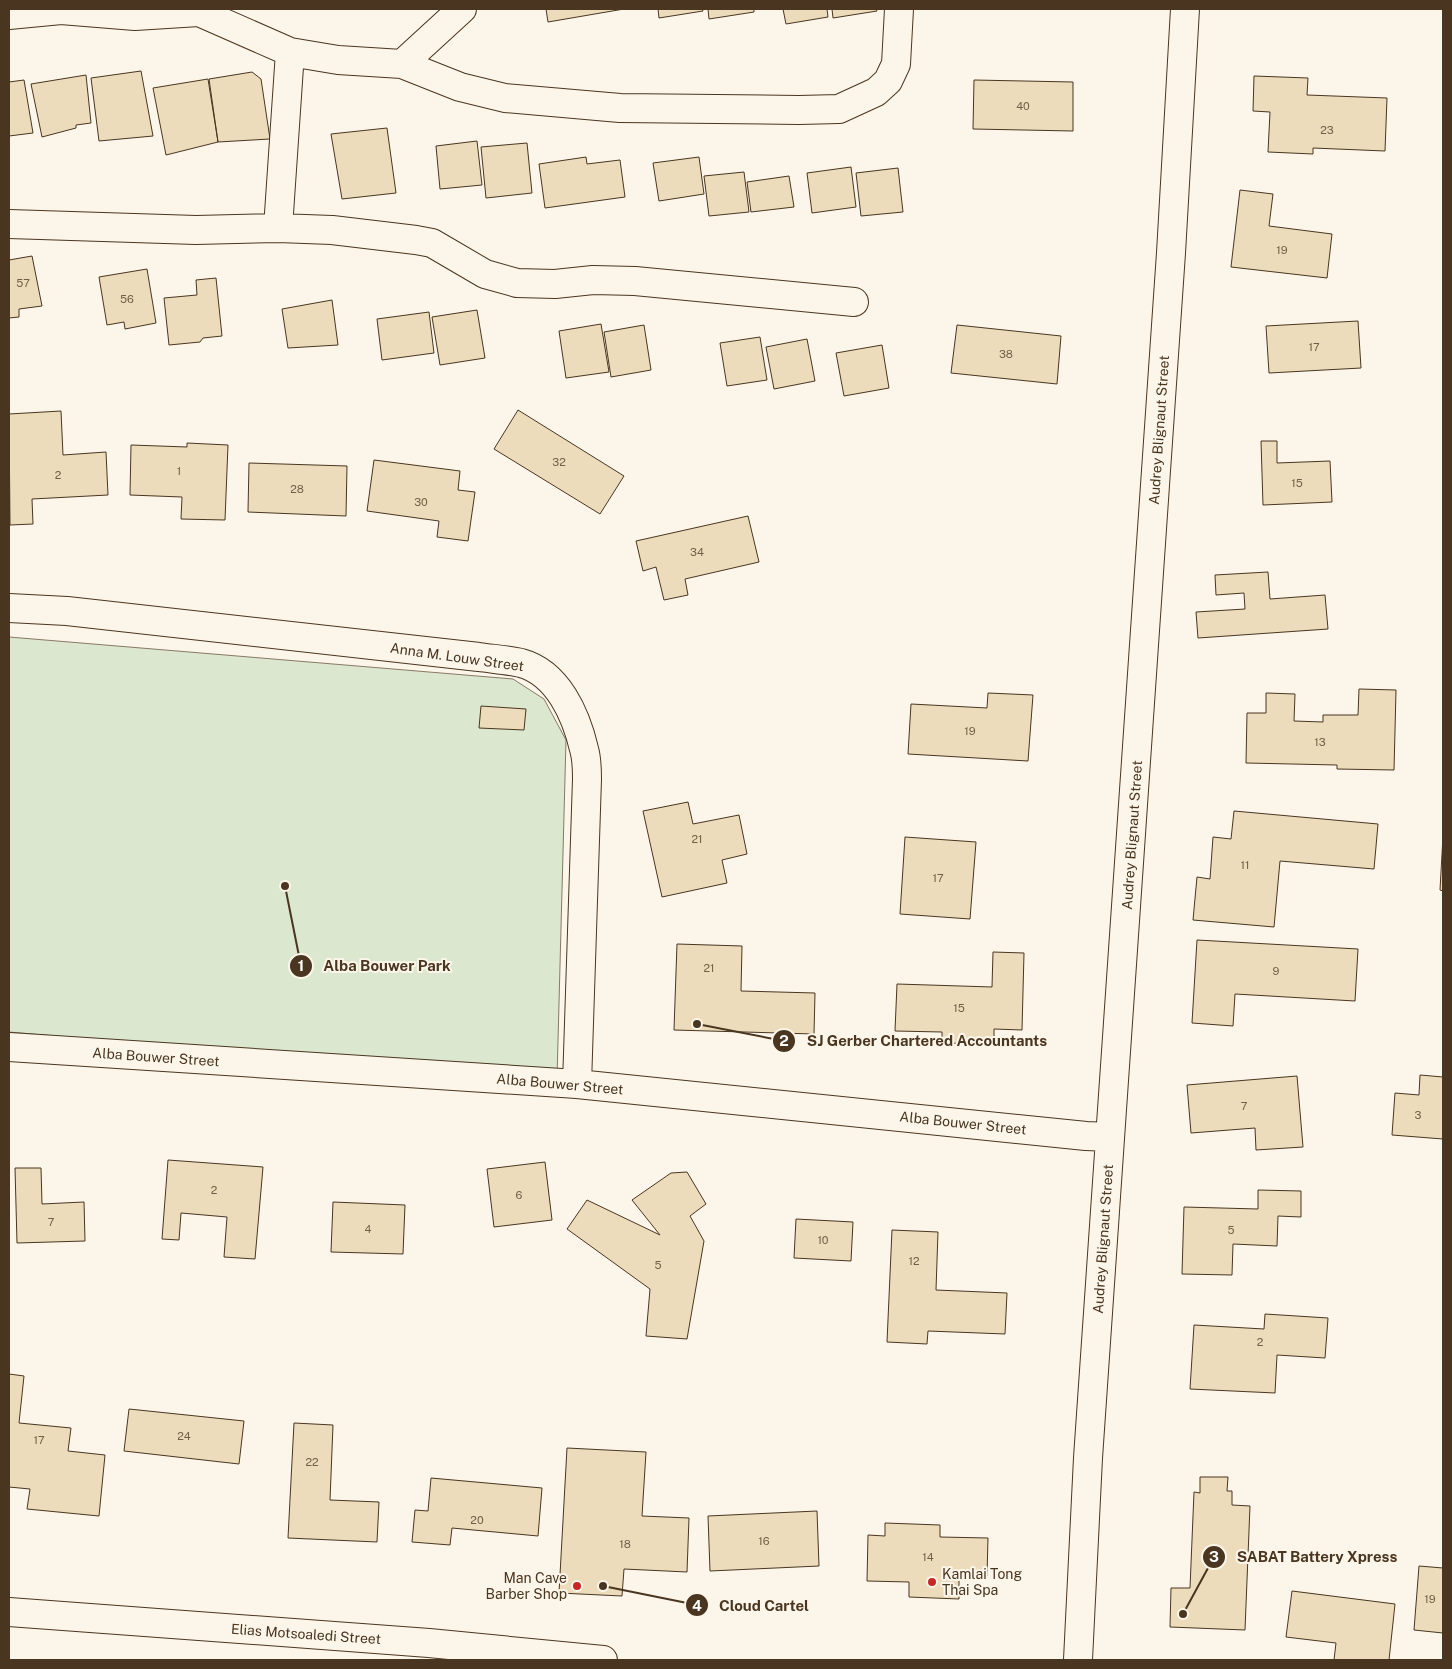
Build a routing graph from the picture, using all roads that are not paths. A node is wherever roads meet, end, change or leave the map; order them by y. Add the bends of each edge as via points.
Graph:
1 (462, 9) edge
2 (899, 9) edge
3 (1185, 9) edge
4 (199, 10) edge
5 (9, 15) edge
6 (290, 52) junction
7 (402, 64) junction
8 (9, 224) edge
9 (278, 228) junction
10 (854, 302) dead end
11 (9, 608) edge
12 (9, 1047) edge
13 (576, 1084) junction
14 (1110, 1137) junction
15 (9, 1612) edge
16 (604, 1660) edge
17 (1078, 1660) edge

1 - 7 street
2 - 7 street via 896,64 888,81 876,92 839,108 620,108 505,98 460,87
3 - 14 street, Audrey Blignaut Street
4 - 5 street via 135,16 62,10
4 - 6 street
6 - 7 street via 338,60
6 - 9 street
8 - 9 street via 196,230
9 - 10 street via 332,230 432,243 485,274 517,283 635,281
11 - 13 street, Anna M. Louw Street via 67,611 479,657 522,663 538,670 567,702 585,751 587,780
12 - 13 street, Alba Bouwer Street
13 - 14 street, Alba Bouwer Street
14 - 17 street, Audrey Blignaut Street
15 - 16 street, Elias Motsoaledi Street via 429,1643

